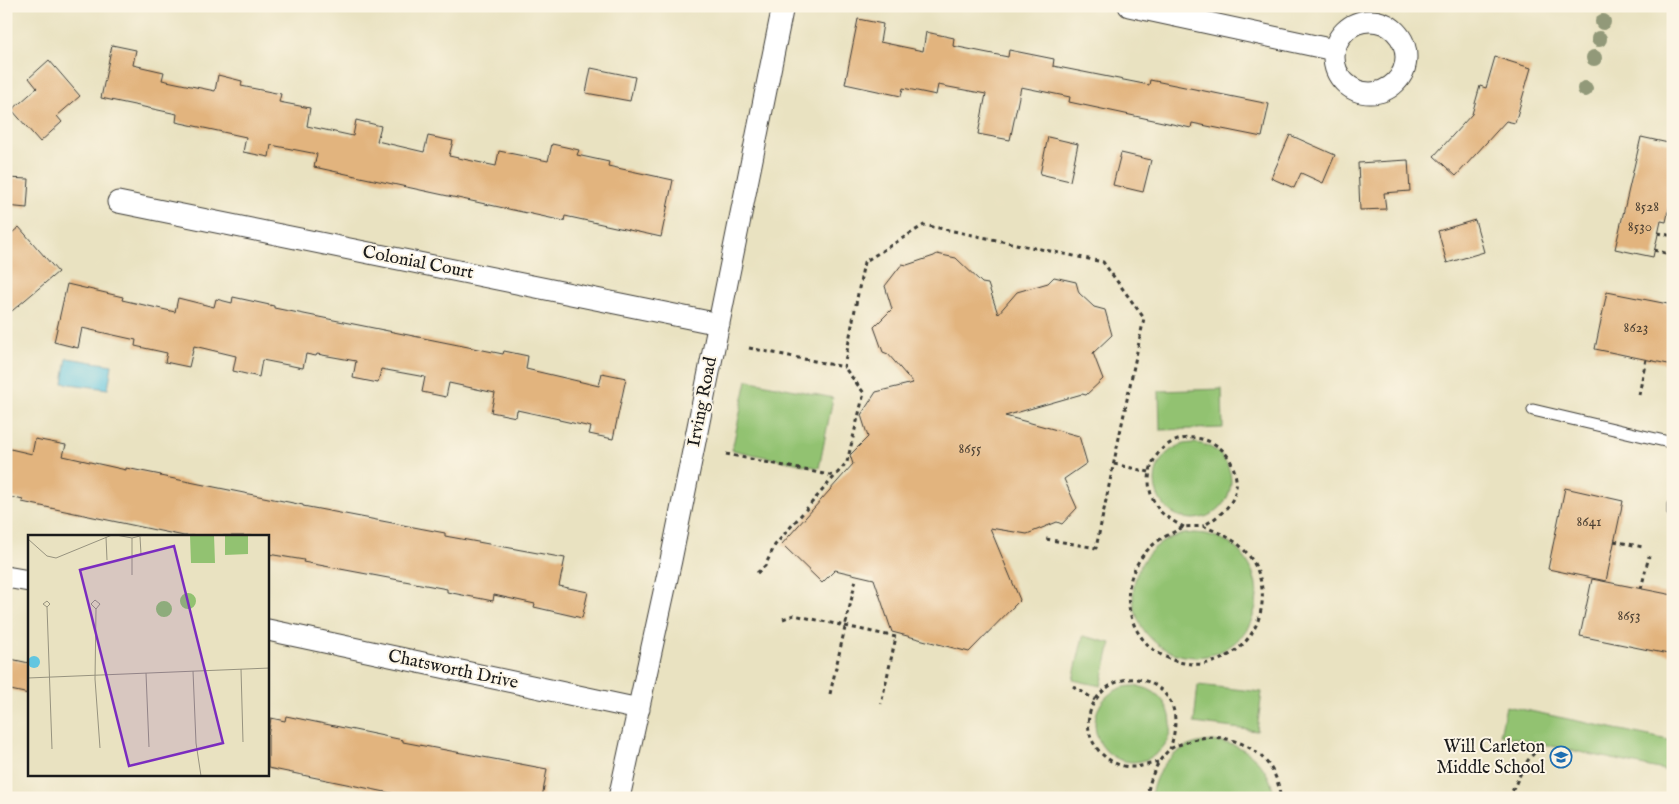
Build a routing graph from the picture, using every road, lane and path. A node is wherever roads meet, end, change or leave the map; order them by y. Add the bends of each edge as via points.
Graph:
1 (782, 6) edge
2 (1129, 6) edge
3 (1334, 50) dead end
4 (118, 202) dead end
5 (1668, 212) dead end
6 (1673, 214) edge
7 (1658, 232) dead end
8 (1673, 236) edge
9 (1673, 239) edge
10 (1654, 250) dead end
11 (719, 324) junction
12 (749, 348) dead end
13 (1646, 359) dead end
14 (844, 367) junction
15 (1638, 394) dead end
16 (1533, 410) dead end
17 (1673, 443) edge
18 (726, 454) dead end
19 (1114, 464) junction
20 (1150, 472) junction
21 (834, 476) junction
22 (1673, 505) edge
23 (1673, 513) edge
24 (1203, 526) junction
25 (1184, 527) junction
26 (1046, 539) dead end
27 (1614, 541) dead end
28 (1643, 548) dead end
29 (1649, 556) dead end
30 (757, 573) dead end
31 (6, 577) edge
32 (856, 579) dead end
33 (28, 581) edge
34 (1641, 588) dead end
35 (783, 619) dead end
36 (845, 626) junction
37 (269, 630) edge
38 (1073, 686) dead end
39 (830, 694) dead end
40 (1095, 700) junction
41 (881, 704) dead end
42 (639, 709) junction
43 (1539, 747) dead end
44 (1170, 749) junction
45 (1158, 762) junction
46 (619, 798) edge
47 (1147, 798) edge
48 (1280, 798) edge
49 (1509, 798) edge

1 - 11 street, Irving Road
2 - 3 street
4 - 11 street, Colonial Court
5 - 6 path
7 - 8 path
9 - 10 path via 1670,254
11 - 42 street, Irving Road
12 - 14 path
13 - 15 path
14 - 19 path via 864,262 924,225 1103,262 1144,318
14 - 21 path via 864,393 847,462
16 - 17 lane
18 - 21 path
19 - 20 path
19 - 26 path via 1096,548
20 - 24 path via 1154,459 1176,440 1191,437 1218,445 1235,469 1237,483 1226,510
20 - 25 path via 1149,487 1153,501 1162,512
21 - 30 path via 775,544
22 - 23 lane
24 - 25 path
24 - 25 path via 1226,536 1245,550 1258,569 1263,592 1261,613 1253,633 1239,649 1220,660 1200,665 1179,663 1159,654 1143,640 1132,622 1127,599 1131,576 1142,555 1159,539
27 - 28 path
29 - 34 path
31 - 33 street
32 - 36 path
35 - 36 path via 794,615
36 - 39 path
36 - 41 path via 896,637
37 - 42 street, Chatsworth Drive
38 - 40 path
40 - 44 path via 1112,683 1126,679 1154,685 1173,706 1176,721
40 - 45 path via 1088,719 1089,733 1104,758 1131,767
42 - 46 street, Irving Road
43 - 49 path via 1525,764
44 - 45 path
44 - 48 path via 1194,739 1217,736 1240,742 1260,754 1273,771
45 - 47 path

